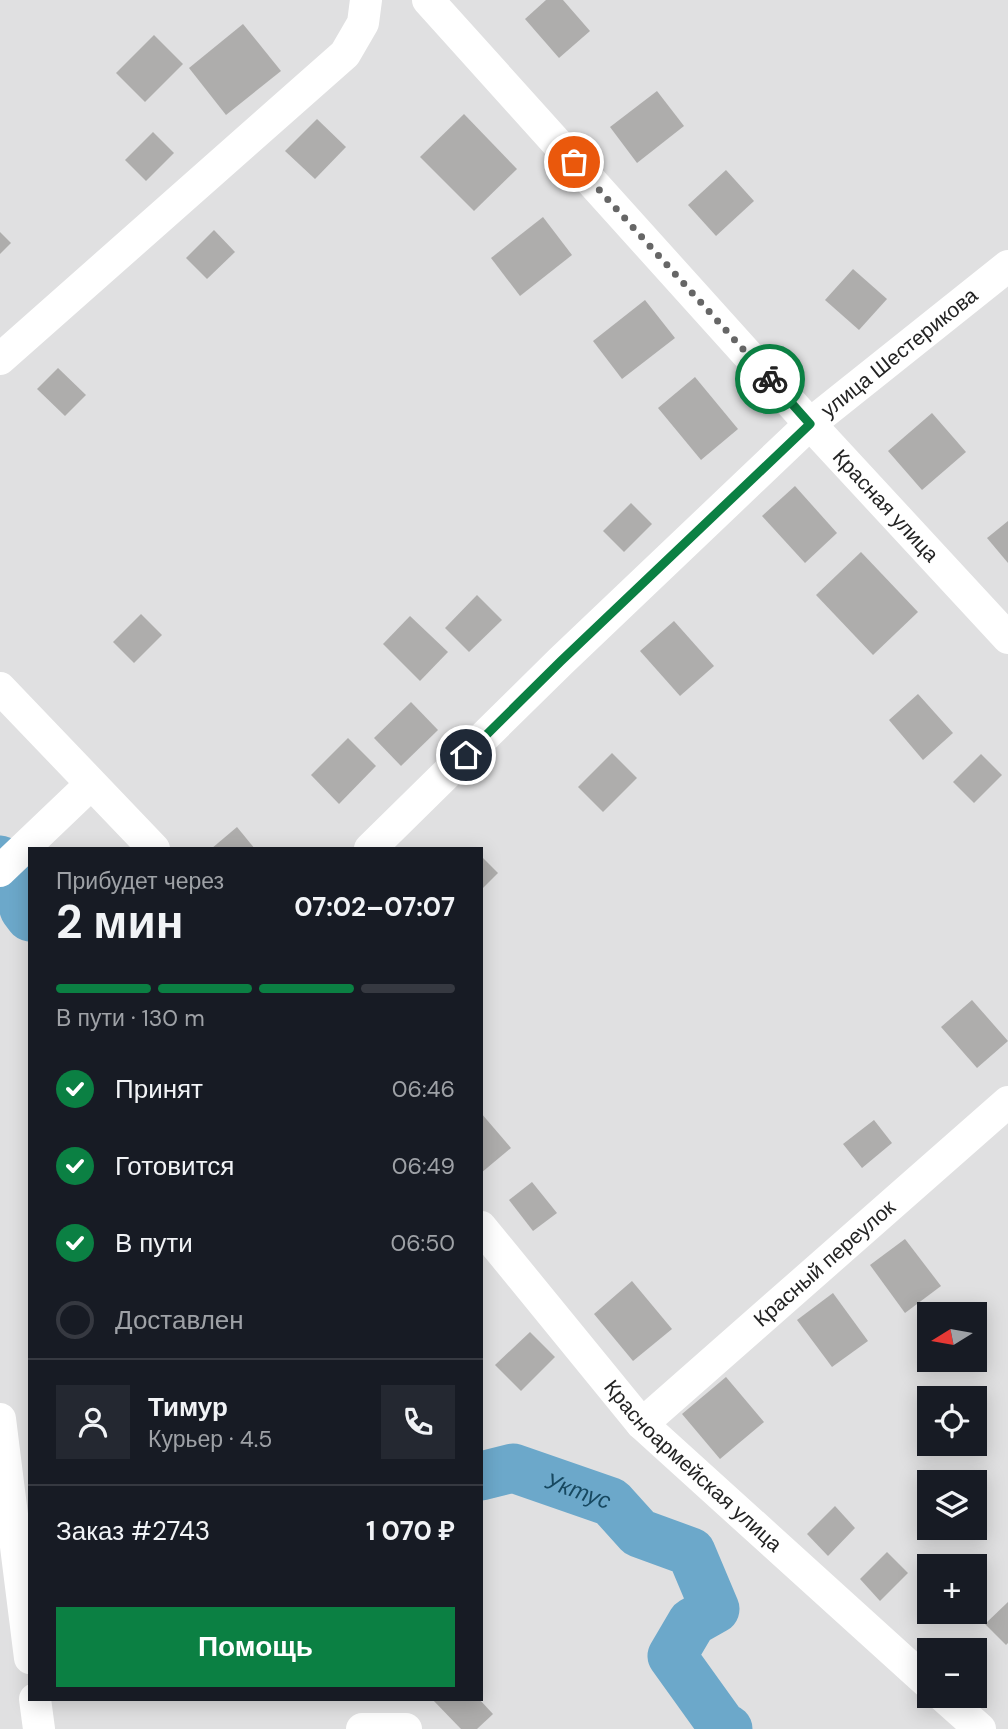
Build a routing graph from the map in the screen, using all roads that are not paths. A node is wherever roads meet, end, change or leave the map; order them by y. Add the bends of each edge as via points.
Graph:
1 (366, 0) edge
2 (428, 0) edge
3 (1008, 266) edge
4 (0, 359) edge
5 (810, 424) junction
6 (1008, 638) edge
7 (0, 688) edge
8 (91, 784) junction
9 (153, 847) edge
10 (372, 847) edge
11 (0, 871) edge
12 (1008, 1102) edge
13 (483, 1229) edge
14 (0, 1419) edge
15 (642, 1424) junction
16 (28, 1642) edge
17 (917, 1673) edge
18 (35, 1701) edge
19 (956, 1708) edge
20 (39, 1729) edge
21 (362, 1729) edge
22 (406, 1729) edge
23 (980, 1729) edge

1 - 4 street via 363,23 345,54
2 - 5 street, Красная улица
3 - 5 street, улица Шестерикова
5 - 6 street, Красная улица
5 - 10 street, улица Шестерикова
7 - 8 street
8 - 9 street
8 - 11 street
12 - 15 street, Красный переулок
13 - 15 street, Красноармейская улица
14 - 16 street
15 - 17 street, Красноармейская улица
18 - 20 street
19 - 23 street
21 - 22 street

